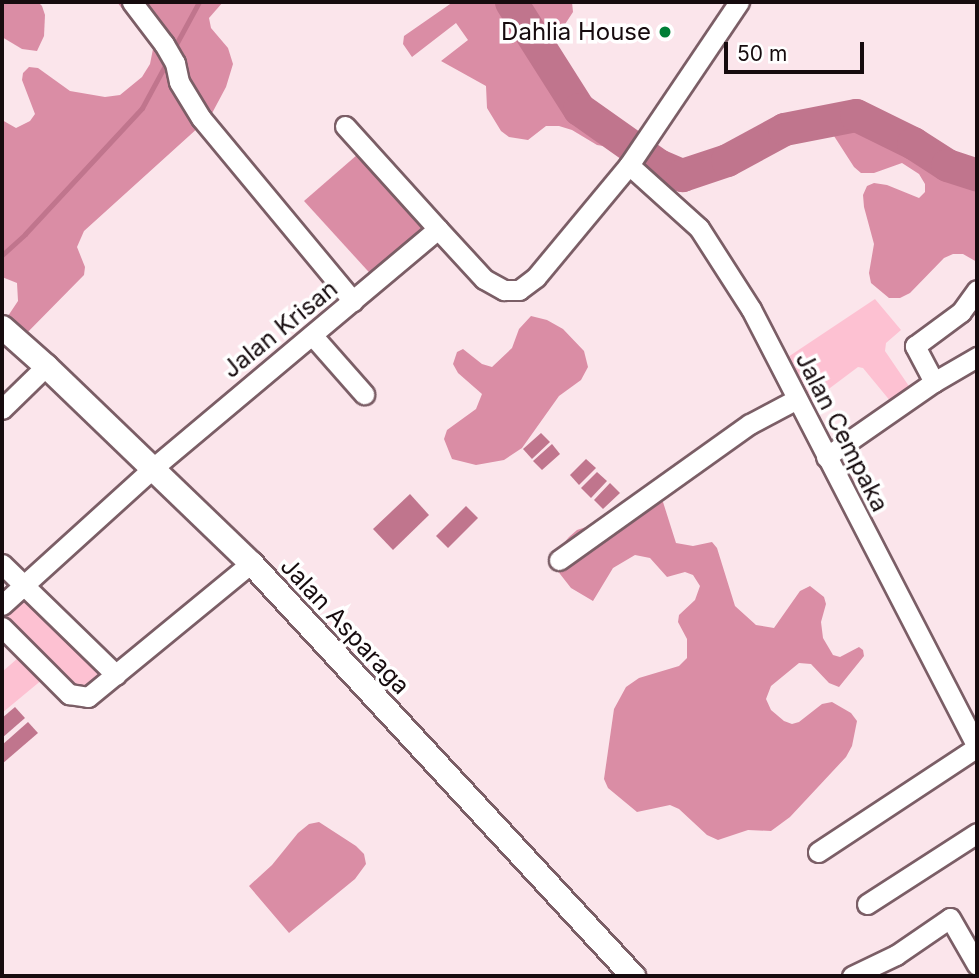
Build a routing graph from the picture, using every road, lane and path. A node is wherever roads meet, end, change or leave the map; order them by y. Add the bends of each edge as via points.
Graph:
1 (132, 2) edge
2 (739, 2) edge
3 (345, 126) dead end
4 (637, 153) junction
5 (438, 229) junction
6 (977, 290) edge
7 (353, 301) junction
8 (2, 327) edge
9 (312, 335) junction
10 (977, 357) edge
11 (46, 366) junction
12 (934, 382) junction
13 (364, 394) dead end
14 (797, 398) junction
15 (2, 409) edge
16 (827, 457) junction
17 (152, 468) junction
18 (559, 560) dead end
19 (251, 563) junction
20 (2, 564) edge
21 (24, 585) junction
22 (2, 605) edge
23 (2, 627) edge
24 (116, 675) junction
25 (977, 747) edge
26 (977, 833) edge
27 (818, 852) dead end
28 (867, 904) dead end
29 (977, 965) edge
30 (633, 976) edge
31 (852, 976) edge

1 - 7 street via 164,44 179,82 201,118
2 - 4 street
3 - 5 street
4 - 5 street via 536,277 519,290 504,290 484,279
4 - 14 street, Jalan Cempaka via 720,257
5 - 7 street, Jalan Krisan
6 - 12 street via 961,312 915,346
7 - 9 street, Jalan Krisan
8 - 11 street, Jalan Asparaga
9 - 13 street
9 - 17 street, Jalan Krisan
10 - 12 street
11 - 15 street
11 - 17 street, Jalan Asparaga
12 - 16 street
14 - 16 street, Jalan Cempaka
14 - 18 street via 750,424
16 - 25 street, Jalan Cempaka
17 - 19 street, Jalan Asparaga
17 - 21 street, Jalan Krisan
19 - 24 street
19 - 30 street, Jalan Asparaga
20 - 21 street
21 - 22 street, Jalan Krisan
21 - 24 street
23 - 24 street via 71,695 88,697
25 - 27 street
26 - 28 street
29 - 31 street via 950,918 896,955

